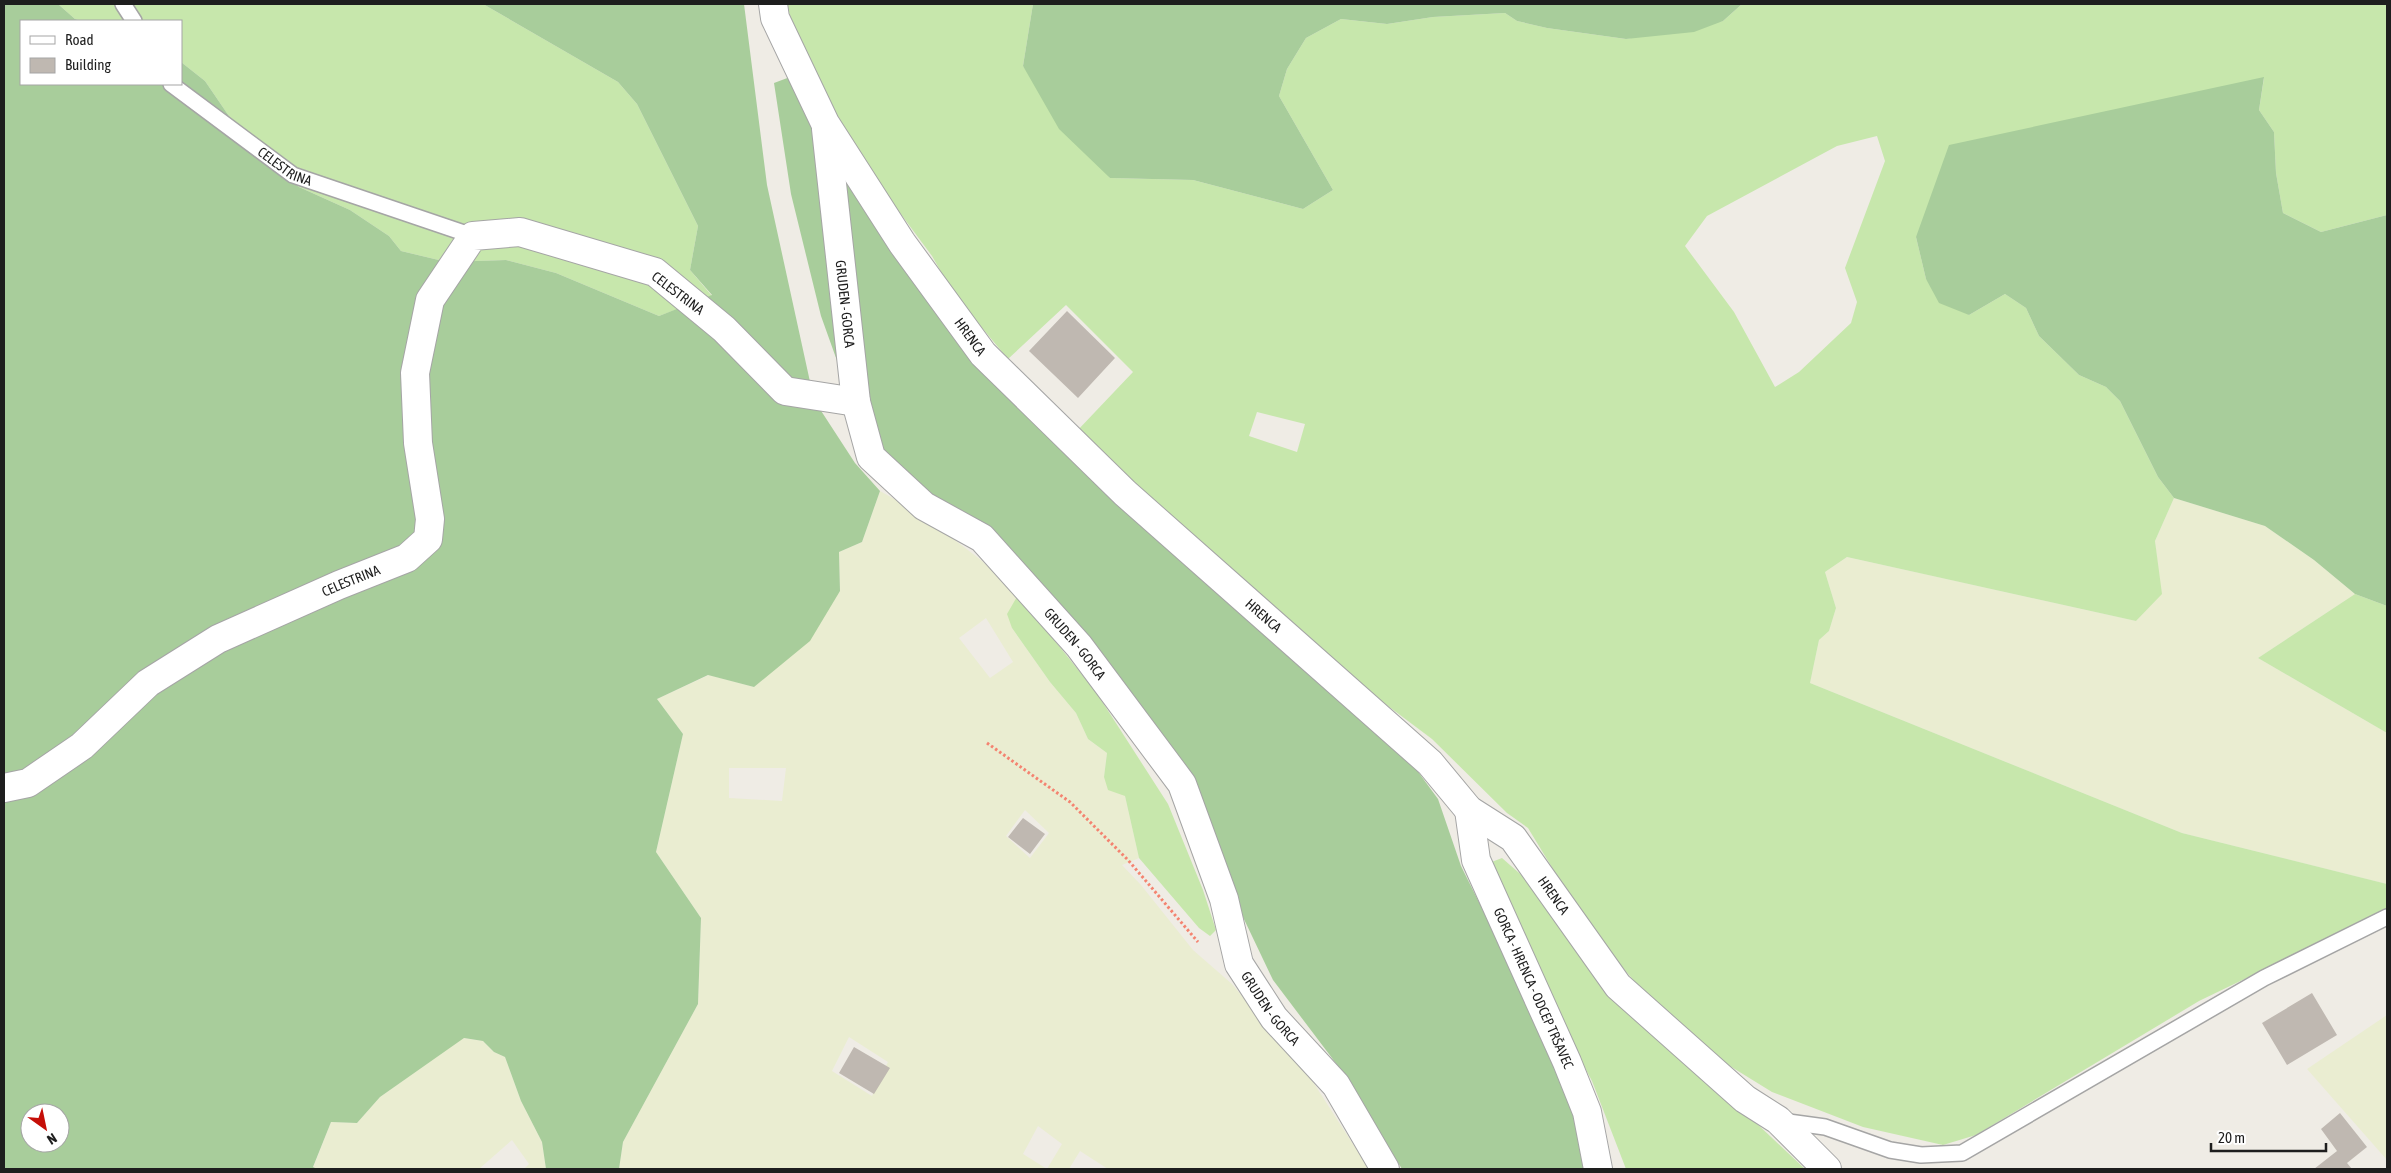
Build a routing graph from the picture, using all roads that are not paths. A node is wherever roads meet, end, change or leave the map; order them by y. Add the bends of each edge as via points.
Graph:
1 (123, 4) edge
2 (772, 4) edge
3 (133, 20) edge
4 (172, 85) edge
5 (825, 123) junction
6 (474, 236) junction
7 (856, 402) junction
8 (4, 788) edge
9 (1469, 810) junction
10 (2387, 917) edge
11 (1778, 1120) junction
12 (1386, 1169) edge
13 (1598, 1169) edge
14 (1826, 1169) edge

1 - 3 lane
2 - 5 street, HRENCA via 775,18
4 - 6 lane, CELESTRINA via 293,174
5 - 7 street, GRUDEN - GORCA
5 - 9 street, HRENCA via 902,244 983,354 1125,493 1430,763
6 - 7 street, CELESTRINA via 520,232 655,272 724,329 785,391
6 - 8 street, CELESTRINA via 430,300 415,373 418,443 430,519 428,539 407,558 218,639 148,682 82,746 28,784
7 - 12 street, GRUDEN - GORCA via 871,457 924,506 982,538 1079,646 1182,784 1224,900 1239,964 1274,1018 1336,1085
9 - 11 street, HRENCA via 1513,838 1618,986 1745,1099
9 - 13 street, GORCA - HRENCA - ODCEP TRŠAVEC via 1476,860 1567,1062 1586,1112
10 - 11 lane via 2264,978 1962,1153 1921,1155 1898,1151 1825,1127
11 - 14 street, HRENCA

